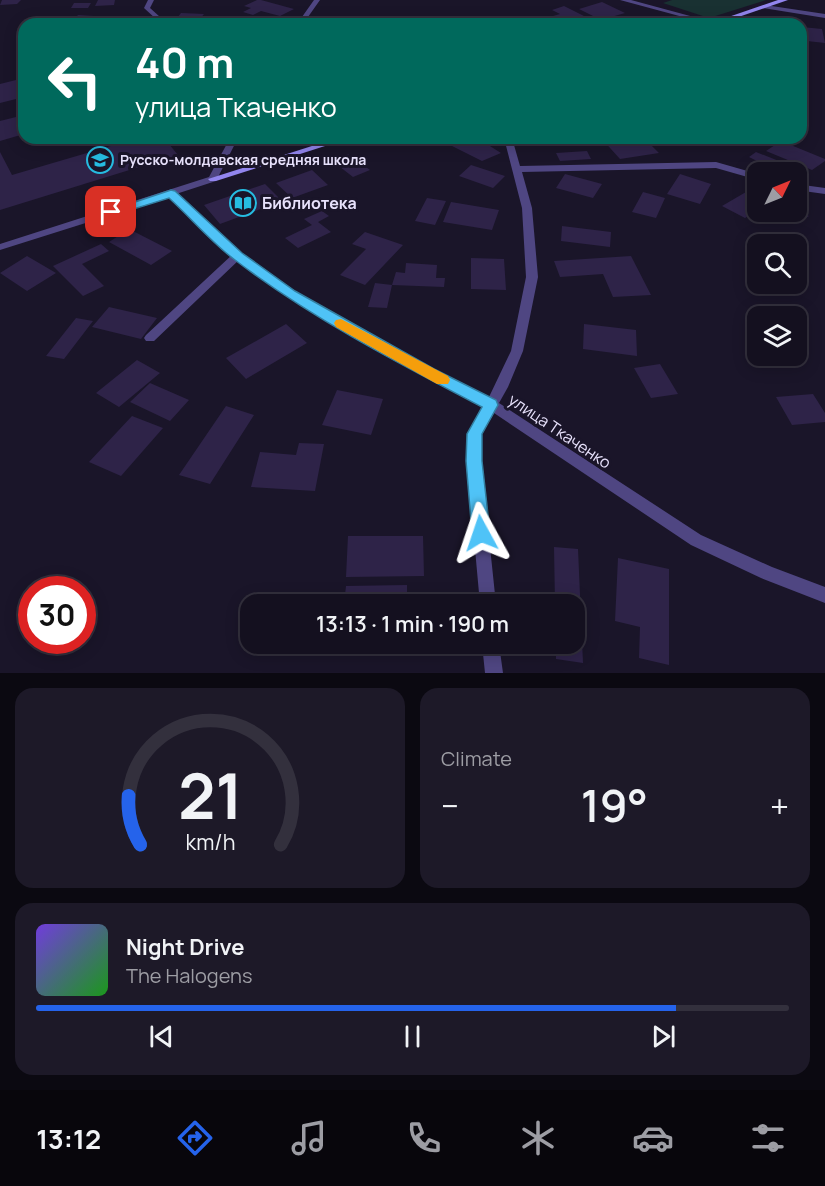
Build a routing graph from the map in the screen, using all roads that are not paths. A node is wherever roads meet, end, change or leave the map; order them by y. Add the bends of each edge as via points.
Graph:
1 (151, 0) edge
2 (316, 0) edge
3 (623, 0) edge
4 (785, 0) edge
5 (765, 7) junction
6 (825, 16) edge
7 (158, 18) dead end
8 (304, 18) edge
9 (690, 18) edge
10 (731, 18) edge
11 (231, 144) edge
12 (327, 144) edge
13 (510, 144) edge
14 (516, 169) junction
15 (747, 174) edge
16 (213, 179) junction
17 (807, 189) edge
18 (825, 191) edge
19 (171, 194) junction
20 (0, 247) edge
21 (237, 256) junction
22 (150, 338) dead end
23 (491, 405) junction
24 (487, 594) edge
25 (825, 595) edge
26 (492, 654) edge
27 (494, 673) edge

1 - 7 street via 147,8
2 - 8 street
3 - 9 street
4 - 5 street
5 - 6 street
5 - 10 street
11 - 16 street
12 - 16 street
13 - 14 street
14 - 15 street via 716,165
14 - 23 street via 527,208 532,277 517,351
16 - 19 street
17 - 18 street
19 - 20 street
19 - 21 street, улица Ткаченко
21 - 22 street
21 - 23 street, улица Ткаченко via 340,323
23 - 24 street via 475,434 474,461
23 - 25 street, улица Ткаченко via 696,540
26 - 27 street

